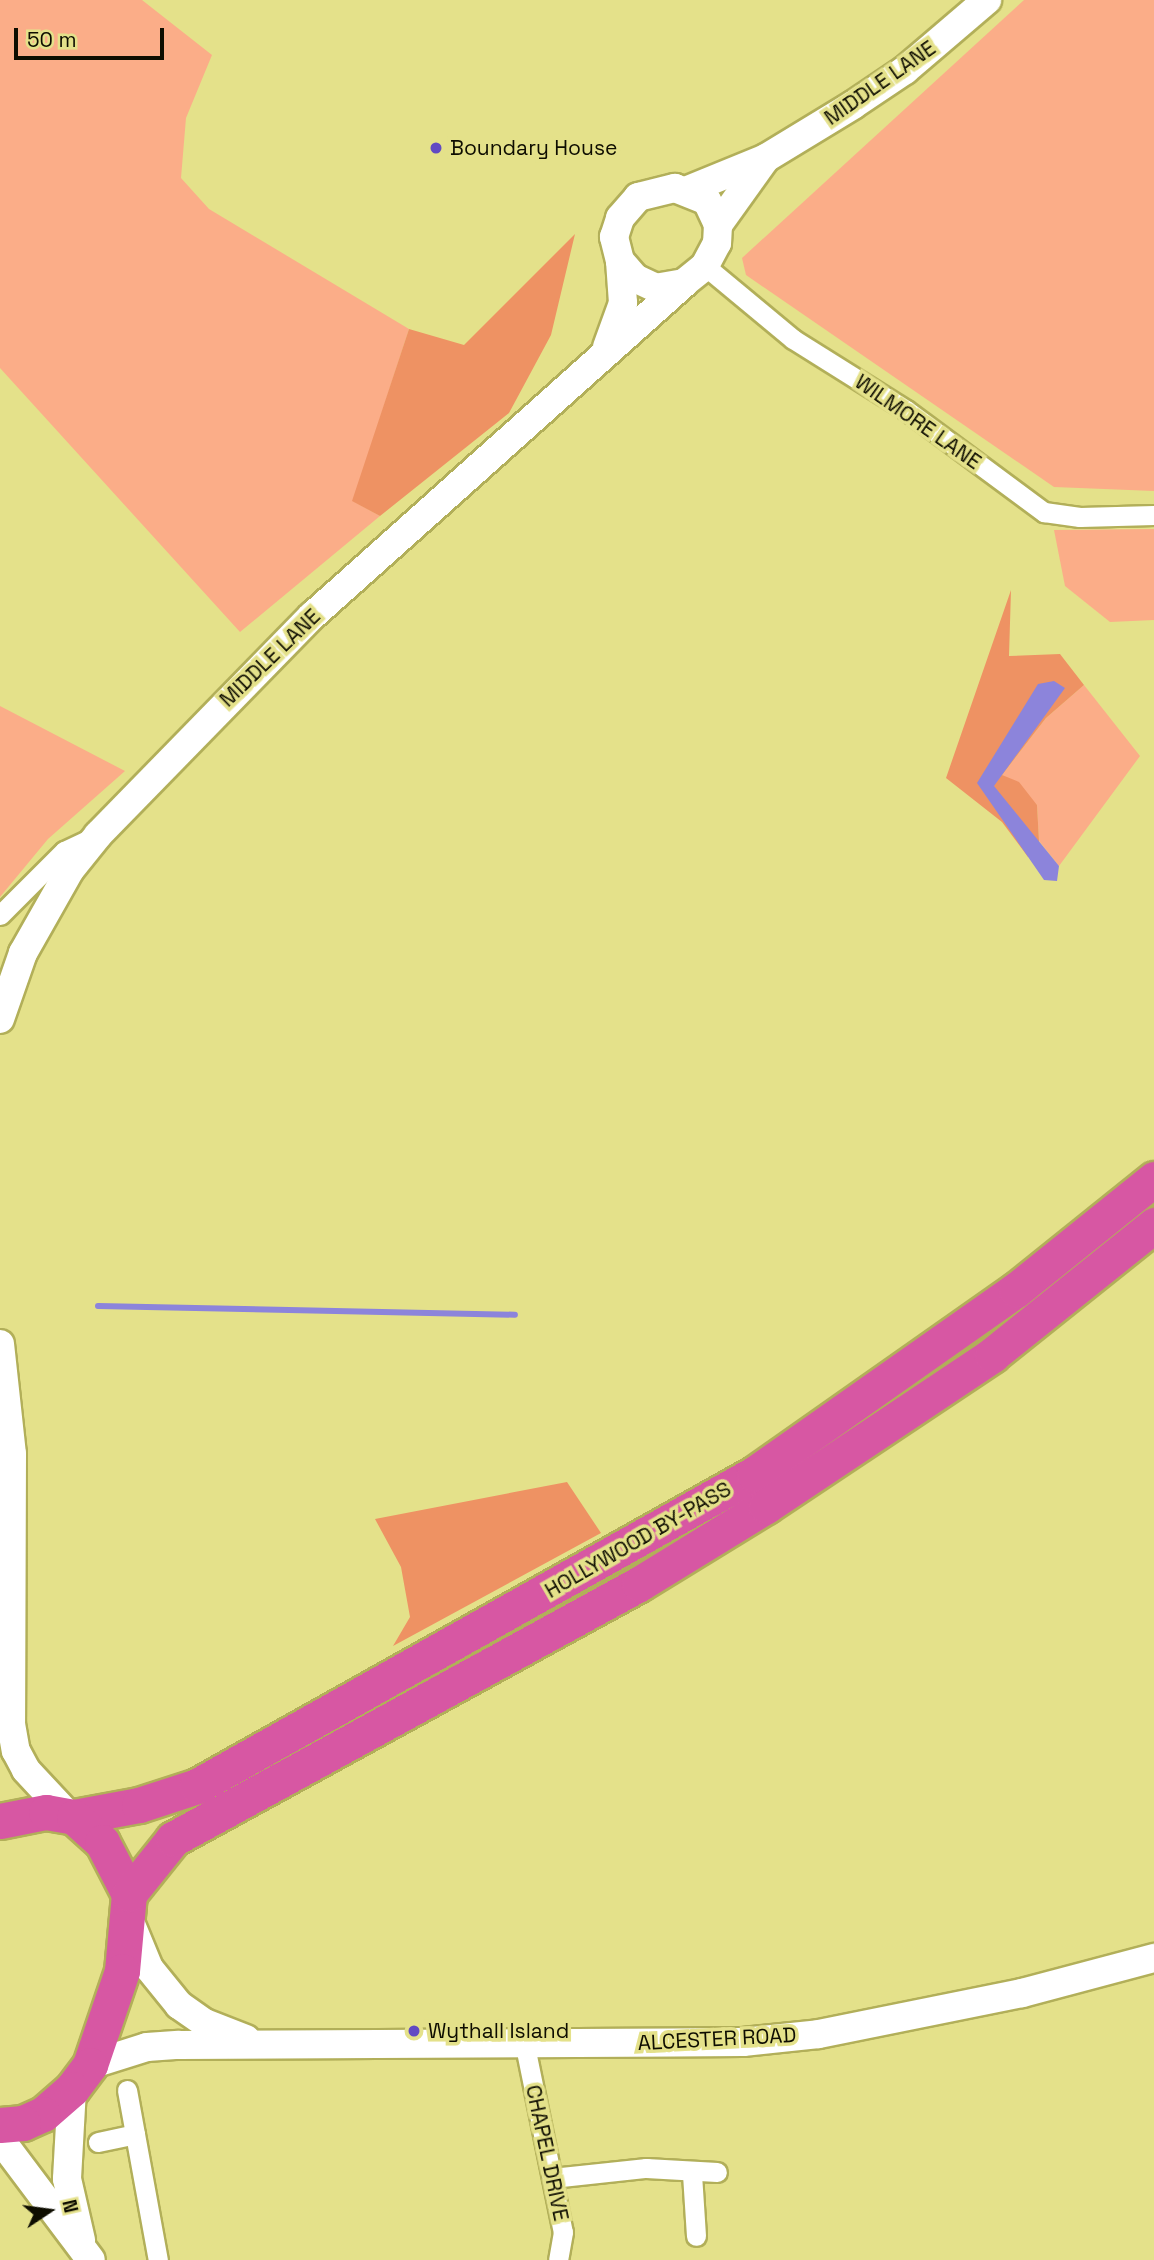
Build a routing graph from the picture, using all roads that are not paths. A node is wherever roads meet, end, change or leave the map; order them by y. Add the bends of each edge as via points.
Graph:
1 (987, 0) edge
2 (766, 158) junction
3 (688, 190) junction
4 (718, 225) junction
5 (620, 261) junction
6 (695, 275) junction
7 (606, 350) junction
8 (1154, 515) edge
9 (98, 835) junction
10 (0, 915) edge
11 (0, 1019) edge
12 (1154, 1179) edge
13 (1154, 1225) edge
14 (0, 1344) edge
15 (10, 1567) junction
16 (0, 1630) edge
17 (71, 1816) junction
18 (0, 1821) edge
19 (128, 1905) junction
20 (1154, 1958) edge
21 (271, 2046) junction
22 (525, 2046) junction
23 (81, 2077) junction
24 (127, 2090) dead end
25 (0, 2125) edge
26 (135, 2134) junction
27 (0, 2139) edge
28 (98, 2142) dead end
29 (717, 2172) dead end
30 (692, 2174) junction
31 (552, 2178) junction
32 (696, 2236) dead end
33 (86, 2250) edge
34 (158, 2260) edge
35 (558, 2260) edge

1 - 2 street, MIDDLE LANE via 905,70
2 - 3 street, MIDDLE LANE
2 - 4 street, MIDDLE LANE
3 - 4 street via 706,201
3 - 5 street, MIDDLE LANE via 659,189 638,197 620,219 614,237
4 - 6 street, MIDDLE LANE via 717,243
5 - 6 street via 635,278 656,288
5 - 7 street, MIDDLE LANE via 623,303
6 - 7 street, MIDDLE LANE
6 - 8 street, WILMORE LANE via 906,410 1044,512 1080,517
7 - 9 street, MIDDLE LANE via 312,616
9 - 10 street via 64,851
9 - 11 street, MIDDLE LANE via 71,870 23,953
12 - 17 highway, HOLLYWOOD BY-PASS via 1005,1298 754,1474 197,1786 139,1805
13 - 19 highway, HOLLYWOOD BY-PASS via 992,1355 765,1506 639,1584 173,1839
14 - 15 street via 12,1454
15 - 16 street
15 - 17 street via 8,1676 16,1751 26,1770
17 - 18 highway, HOLLYWOOD BY-PASS via 46,1812
17 - 19 highway via 102,1842
19 - 21 street, ALCESTER ROAD via 149,1968 179,2005 205,2024
19 - 23 highway via 122,1971
20 - 22 street, ALCESTER ROAD via 1022,1993 819,2034 743,2042
21 - 22 street, ALCESTER ROAD
21 - 23 street, ALCESTER ROAD via 147,2047
22 - 31 street, CHAPEL DRIVE
23 - 25 highway via 43,2113 23,2123
23 - 33 street via 67,2179
24 - 26 street
26 - 28 street
26 - 34 street
27 - 33 street
29 - 30 street
30 - 31 street via 646,2168
30 - 32 street
31 - 35 street, CHAPEL DRIVE via 564,2232

